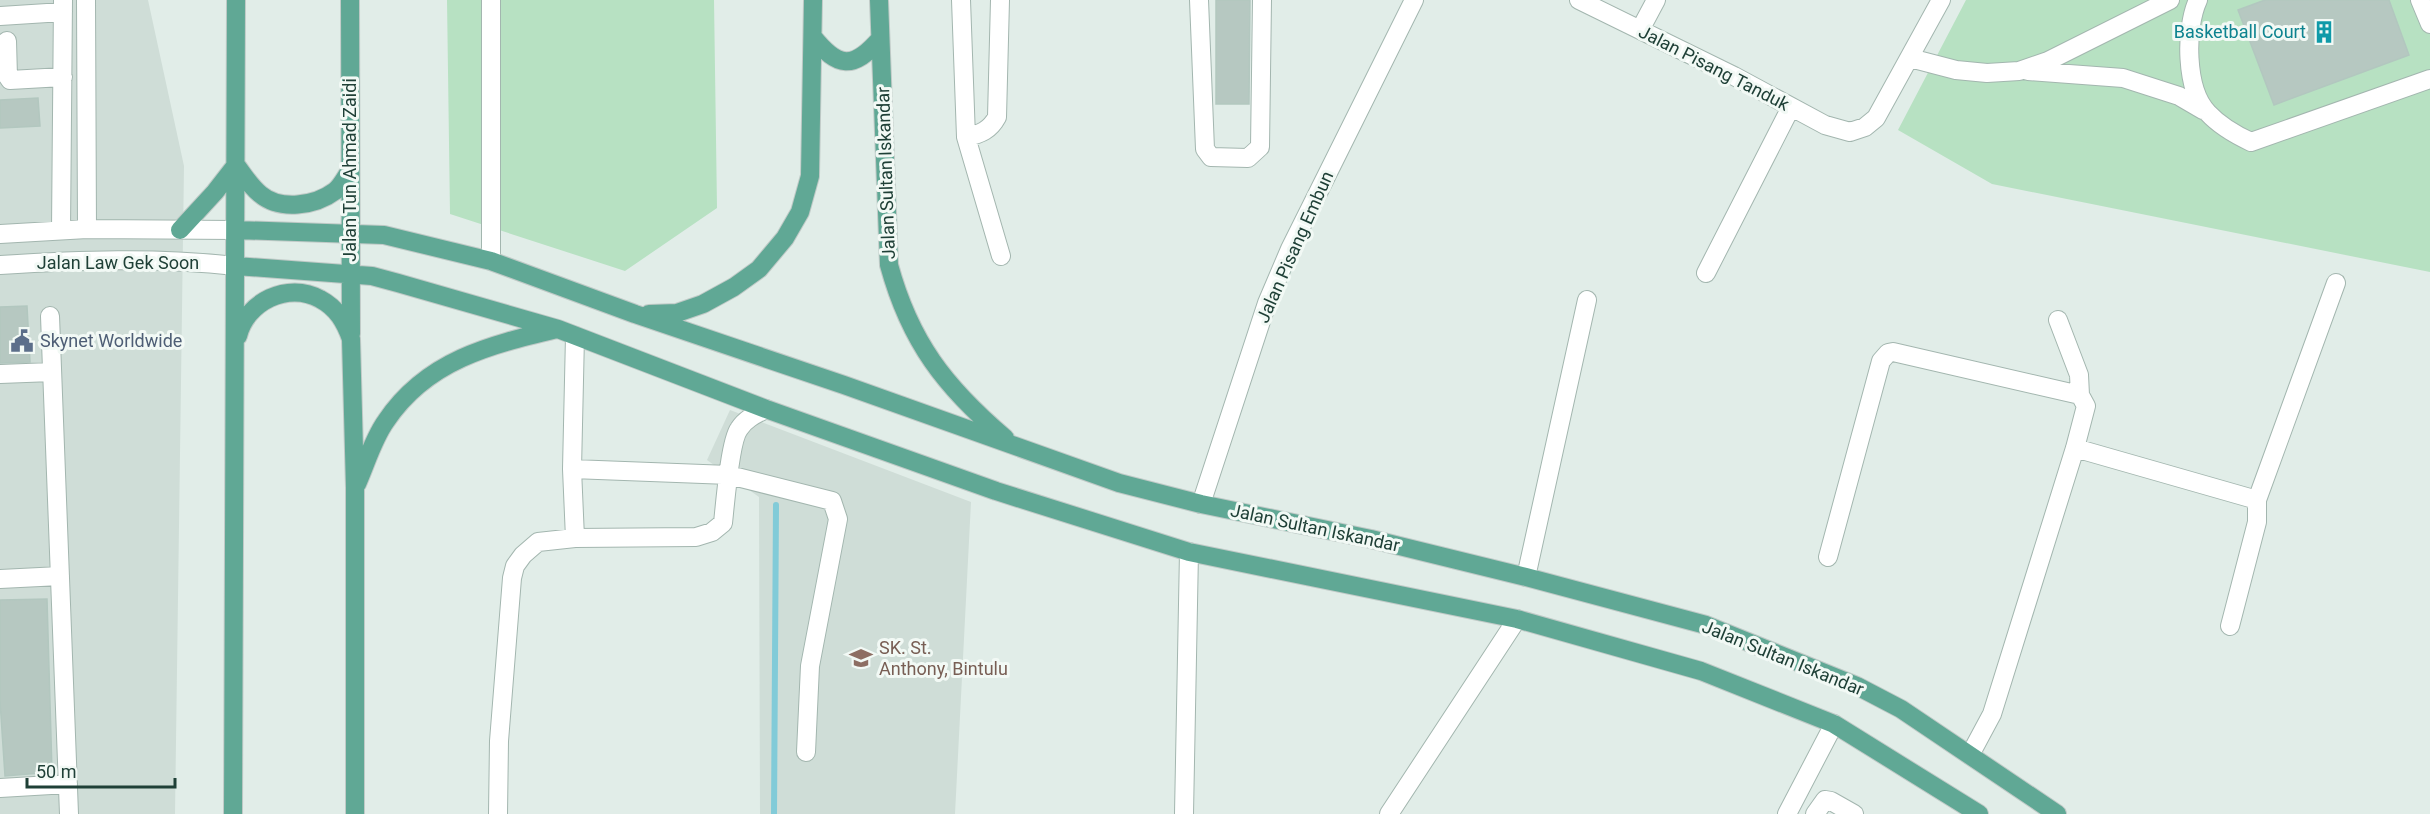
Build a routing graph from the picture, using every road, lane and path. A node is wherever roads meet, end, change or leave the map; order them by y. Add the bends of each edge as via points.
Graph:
1 (236, 0) edge
2 (350, 0) edge
3 (491, 0) edge
4 (813, 0) edge
5 (879, 0) edge
6 (960, 0) edge
7 (1000, 0) edge
8 (1199, 0) edge
9 (1262, 0) edge
10 (1414, 0) edge
11 (1579, 0) edge
12 (1656, 0) edge
13 (1941, 0) edge
14 (2170, 0) edge
15 (2198, 0) edge
16 (2420, 0) edge
17 (31, 7) edge
18 (86, 8) edge
19 (63, 10) edge
20 (0, 15) edge
21 (2430, 24) edge
22 (1640, 30) junction
23 (813, 37) junction
24 (880, 39) junction
25 (7, 41) dead end
26 (1910, 58) junction
27 (2019, 71) junction
28 (63, 77) junction
29 (2430, 79) edge
30 (1791, 107) junction
31 (2207, 113) junction
32 (966, 137) junction
33 (236, 165) junction
34 (350, 172) junction
35 (87, 229) junction
36 (61, 230) junction
37 (180, 230) junction
38 (236, 230) junction
39 (0, 234) edge
40 (350, 234) junction
41 (1001, 256) dead end
42 (491, 261) junction
43 (0, 265) edge
44 (236, 266) junction
45 (1706, 273) dead end
46 (351, 274) junction
47 (2336, 283) dead end
48 (1587, 300) dead end
49 (635, 314) junction
50 (50, 316) dead end
51 (2058, 320) dead end
52 (567, 333) junction
53 (351, 339) junction
54 (236, 346) junction
55 (52, 372) junction
56 (0, 374) edge
57 (2080, 395) junction
58 (766, 409) junction
59 (1015, 447) junction
60 (2075, 447) junction
61 (572, 469) junction
62 (729, 475) junction
63 (355, 488) junction
64 (2257, 500) junction
65 (1201, 504) junction
66 (575, 538) junction
67 (1189, 552) junction
68 (1828, 557) dead end
69 (60, 576) junction
70 (1526, 577) junction
71 (0, 579) edge
72 (1517, 619) junction
73 (2230, 626) dead end
74 (1834, 724) junction
75 (806, 752) dead end
76 (1970, 755) junction
77 (1815, 763) junction
78 (68, 784) junction
79 (0, 788) edge
80 (1820, 807) edge
81 (69, 814) edge
82 (233, 814) edge
83 (355, 814) edge
84 (498, 814) edge
85 (1184, 814) edge
86 (1389, 814) edge
87 (1787, 814) edge
88 (1854, 814) edge
89 (1979, 814) edge
90 (2057, 814) edge

1 - 33 main road
2 - 34 main road, Jalan Tun Ahmad Zaidi
3 - 42 street
4 - 23 main road
5 - 24 main road, Jalan Sultan Iskandar
6 - 32 street
7 - 32 street via 997,117 979,135
8 - 9 street via 1205,149 1211,157 1248,158 1260,147
10 - 65 street, Jalan Pisang Embun via 1267,303
11 - 22 street, Jalan Pisang Tanduk
12 - 22 street
13 - 26 street
14 - 27 street via 2048,61
15 - 31 street via 2189,40 2190,66 2196,97
16 - 21 street
17 - 19 street
17 - 20 street
18 - 19 street via 82,20 75,21
18 - 35 street
19 - 28 street
22 - 30 street, Jalan Pisang Tanduk
23 - 24 main road via 828,56 851,61 867,55
23 - 49 main road via 810,176 800,212 785,238 759,269 703,304 677,313
24 - 59 main road, Jalan Sultan Iskandar via 889,265 898,300 922,346 950,386
25 - 28 street via 10,80
26 - 27 street via 1956,70
26 - 30 street, Jalan Pisang Tanduk via 1876,118 1865,128 1850,132 1825,125
27 - 31 street via 2123,78 2179,96
28 - 36 street
29 - 31 street via 2251,142
30 - 45 street
32 - 41 street
33 - 34 main road via 261,195 286,204 322,198
33 - 37 main road
33 - 38 main road
34 - 40 main road, Jalan Tun Ahmad Zaidi
35 - 36 street, Jalan Law Gek Soon
35 - 37 street, Jalan Law Gek Soon
36 - 39 street, Jalan Law Gek Soon
37 - 38 street, Jalan Law Gek Soon
38 - 40 main road
38 - 44 main road
40 - 42 main road via 384,235
40 - 46 main road, Jalan Tun Ahmad Zaidi
42 - 49 main road
43 - 44 street, Jalan Law Gek Soon via 178,260
44 - 46 main road
44 - 54 main road
46 - 52 main road via 372,276
46 - 53 main road, Jalan Tun Ahmad Zaidi
47 - 64 street
48 - 70 street
49 - 59 main road
50 - 55 street
51 - 57 street via 2079,375
52 - 58 main road
52 - 61 street
52 - 63 main road via 474,351 442,366 412,390 385,421
53 - 54 main road via 345,323 320,298 284,293 250,311 240,327
53 - 63 main road, Jalan Tun Ahmad Zaidi
54 - 82 main road
55 - 56 street
55 - 69 street
57 - 60 street via 2086,406
57 - 68 street via 1888,353 1881,361
58 - 62 street via 738,430
58 - 67 main road via 996,490
59 - 65 main road, Jalan Sultan Iskandar via 1119,483
60 - 64 street
60 - 76 street via 1992,714
61 - 62 street
61 - 66 street
62 - 66 street via 723,523 712,532 696,537
62 - 75 street via 832,501 837,509 810,666
63 - 83 main road, Jalan Tun Ahmad Zaidi
64 - 73 street via 2257,522
65 - 70 main road, Jalan Sultan Iskandar via 1371,539
66 - 84 street via 538,542 515,566 499,741
67 - 72 main road
67 - 85 street
69 - 71 street
69 - 78 street
70 - 76 main road, Jalan Sultan Iskandar via 1706,625 1857,686
72 - 74 main road via 1701,671
72 - 86 street
74 - 77 street
74 - 89 main road
76 - 90 main road, Jalan Sultan Iskandar
77 - 80 street
77 - 87 street
78 - 79 street
78 - 81 street
80 - 88 street via 1831,801

